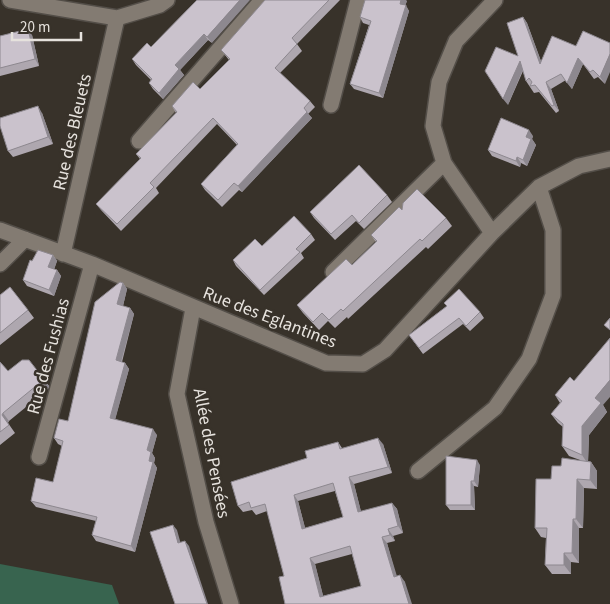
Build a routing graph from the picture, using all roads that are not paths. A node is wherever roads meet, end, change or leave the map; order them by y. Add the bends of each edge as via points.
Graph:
1 (10, 0) edge
2 (167, 0) edge
3 (262, 0) edge
4 (358, 0) edge
5 (495, 0) edge
6 (117, 18) junction
7 (331, 105) dead end
8 (139, 141) dead end
9 (610, 159) edge
10 (444, 163) junction
11 (539, 187) junction
12 (0, 230) edge
13 (492, 233) junction
14 (26, 239) junction
15 (62, 254) junction
16 (0, 264) edge
17 (92, 264) junction
18 (321, 284) edge
19 (192, 308) junction
20 (39, 457) dead end
21 (418, 471) dead end
22 (231, 604) edge

1 - 6 street
2 - 6 street
3 - 8 street
4 - 7 street
5 - 10 street via 456,41 439,82 433,126
6 - 15 street, Rue des Bleuets
9 - 11 street, Rue des Eglantines via 579,166
10 - 13 street
10 - 18 street
11 - 13 street, Rue des Eglantines
11 - 21 street via 553,230 553,295 529,359 495,408
12 - 14 street, Rue des Eglantines
13 - 19 street, Rue des Eglantines via 385,350 363,364 326,363
14 - 15 street, Rue des Eglantines
14 - 16 street
15 - 17 street, Rue des Eglantines
17 - 19 street, Rue des Eglantines
17 - 20 street, Rue des Fushias
19 - 22 street, Allée des Pensées via 177,394 206,522

